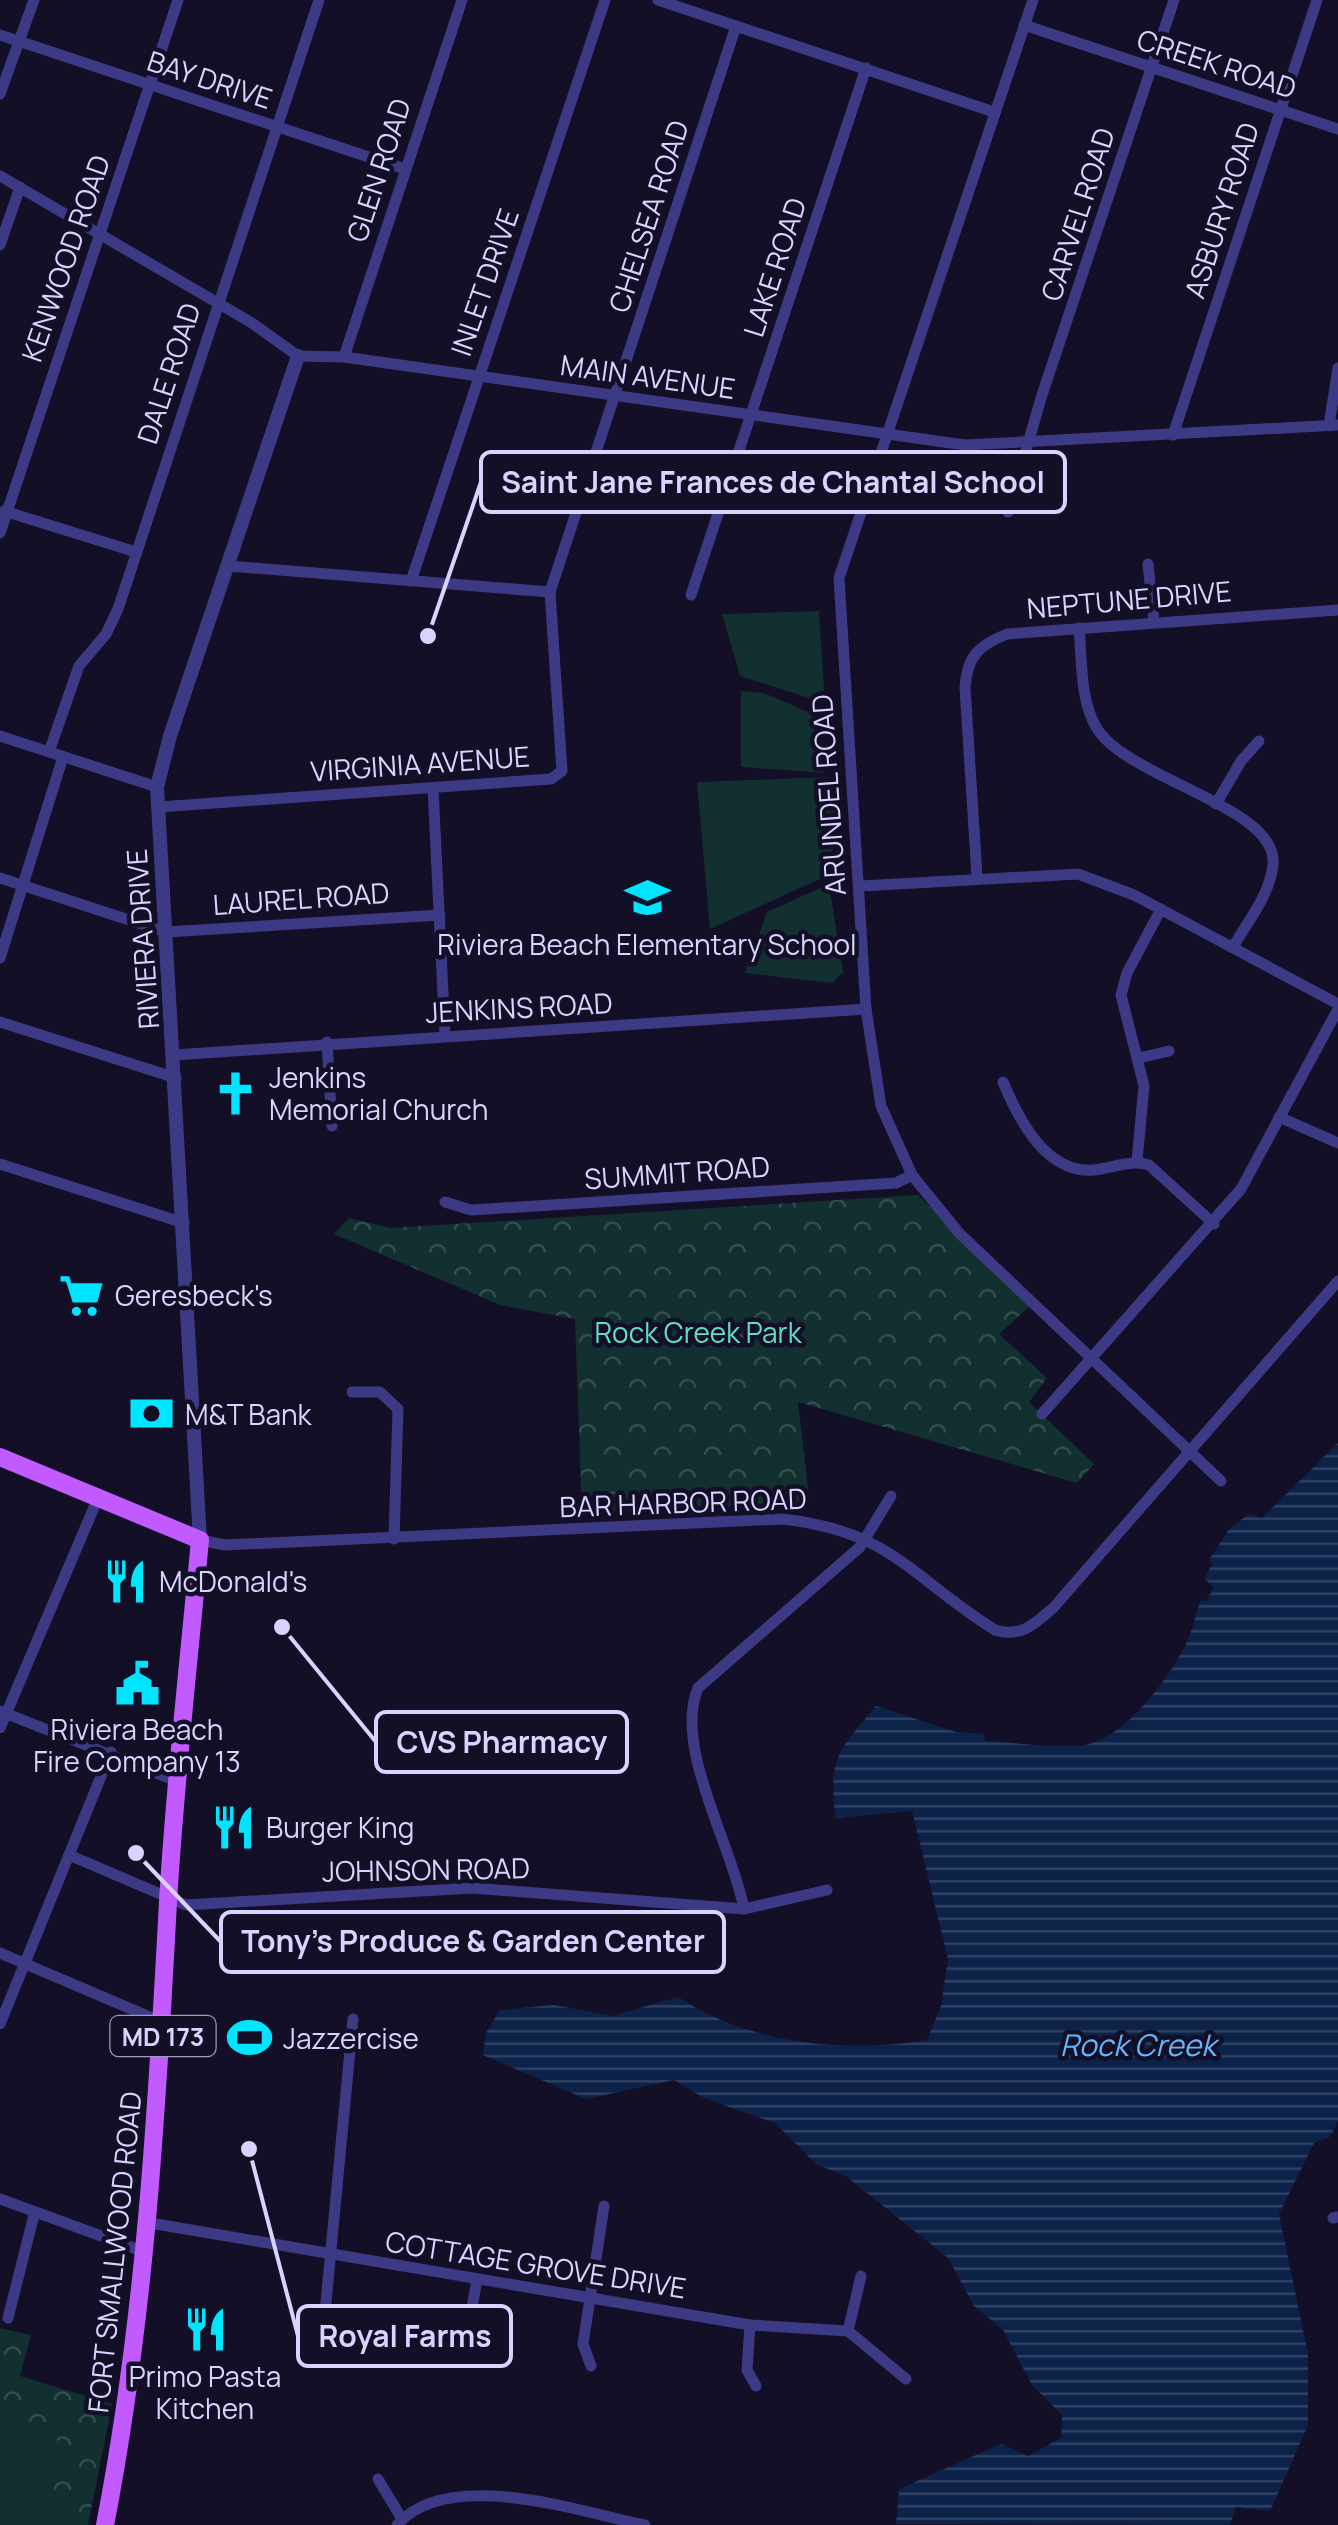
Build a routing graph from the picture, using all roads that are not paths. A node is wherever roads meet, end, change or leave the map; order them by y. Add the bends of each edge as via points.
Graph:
1 (34, 0) edge
2 (178, 0) edge
3 (319, 0) edge
4 (462, 0) edge
5 (606, 0) edge
6 (658, 0) edge
7 (1033, 0) edge
8 (1174, 0) edge
9 (1317, 0) edge
10 (1024, 25) junction
11 (736, 26) junction
12 (0, 36) edge
13 (20, 42) junction
14 (866, 68) junction
15 (1152, 68) junction
16 (150, 86) junction
17 (0, 94) edge
18 (1280, 109) junction
19 (994, 112) junction
20 (277, 127) junction
21 (1338, 129) edge
22 (405, 169) junction
23 (0, 176) edge
24 (20, 187) junction
25 (98, 234) junction
26 (0, 244) edge
27 (218, 303) junction
28 (298, 356) junction
29 (344, 357) junction
30 (1338, 368) edge
31 (478, 377) junction
32 (615, 397) junction
33 (751, 415) junction
34 (1334, 425) edge
35 (887, 434) junction
36 (1172, 436) junction
37 (1027, 444) junction
38 (4, 510) edge
39 (1008, 512) dead end
40 (0, 532) edge
41 (136, 552) junction
42 (1148, 564) dead end
43 (228, 566) junction
44 (412, 582) junction
45 (550, 592) junction
46 (691, 595) dead end
47 (1338, 610) edge
48 (1154, 621) junction
49 (1079, 628) junction
50 (0, 736) edge
51 (1259, 741) dead end
52 (49, 752) junction
53 (63, 757) junction
54 (157, 787) junction
55 (433, 788) junction
56 (1216, 804) junction
57 (159, 807) junction
58 (978, 876) junction
59 (0, 878) edge
60 (861, 886) junction
61 (25, 887) junction
62 (1160, 910) junction
63 (440, 915) junction
64 (166, 932) junction
65 (1233, 948) junction
66 (0, 958) edge
67 (1338, 1006) edge
68 (866, 1009) junction
69 (0, 1022) edge
70 (445, 1034) junction
71 (327, 1042) junction
72 (1170, 1051) dead end
73 (174, 1055) junction
74 (1139, 1058) junction
75 (176, 1078) junction
76 (1002, 1082) dead end
77 (1279, 1118) junction
78 (332, 1126) dead end
79 (1338, 1143) edge
80 (1137, 1161) junction
81 (0, 1164) edge
82 (912, 1174) junction
83 (444, 1202) dead end
84 (184, 1223) junction
85 (1214, 1224) junction
86 (1338, 1281) edge
87 (1092, 1360) junction
88 (352, 1392) dead end
89 (1042, 1414) dead end
90 (1187, 1449) junction
91 (0, 1457) edge
92 (1222, 1480) dead end
93 (891, 1496) dead end
94 (98, 1498) junction
95 (394, 1538) junction
96 (866, 1538) junction
97 (200, 1540) junction
98 (3, 1712) edge
99 (0, 1728) edge
100 (111, 1752) junction
101 (179, 1782) junction
102 (69, 1855) junction
103 (828, 1890) dead end
104 (168, 1899) junction
105 (744, 1909) junction
106 (0, 1953) edge
107 (24, 1964) junction
108 (353, 2019) dead end
109 (164, 2023) junction
110 (0, 2024) edge
111 (0, 2200) edge
112 (604, 2206) dead end
113 (34, 2215) junction
114 (144, 2222) junction
115 (142, 2251) junction
116 (330, 2256) junction
117 (861, 2276) dead end
118 (476, 2280) junction
119 (590, 2298) junction
120 (8, 2318) dead end
121 (324, 2323) dead end
122 (750, 2325) junction
123 (848, 2331) junction
124 (465, 2345) dead end
125 (592, 2366) dead end
126 (906, 2379) dead end
127 (756, 2386) dead end
128 (378, 2479) dead end
129 (400, 2522) edge
130 (106, 2525) edge
131 (645, 2525) edge

1 - 13 street
2 - 16 street, KENWOOD ROAD
3 - 20 street, DALE ROAD
4 - 22 street, GLEN ROAD
5 - 31 street, INLET DRIVE
6 - 11 street
7 - 10 street, ARUNDEL ROAD
8 - 15 street, CARVEL ROAD
9 - 18 street, ASBURY ROAD
10 - 15 street, CREEK ROAD
10 - 19 street, ARUNDEL ROAD
11 - 14 street
11 - 32 street, CHELSEA ROAD
12 - 13 street, BAY DRIVE
13 - 16 street, BAY DRIVE
13 - 17 street
14 - 19 street
14 - 33 street, LAKE ROAD
15 - 18 street, CREEK ROAD
15 - 37 street, CARVEL ROAD
16 - 20 street, BAY DRIVE
16 - 25 street, KENWOOD ROAD
18 - 21 street, CREEK ROAD
18 - 36 street, ASBURY ROAD
19 - 35 street, ARUNDEL ROAD
20 - 22 street, BAY DRIVE
20 - 27 street, DALE ROAD
22 - 29 street, GLEN ROAD
23 - 24 street
24 - 25 street
24 - 26 street
25 - 27 street
25 - 38 street, KENWOOD ROAD
27 - 28 street
27 - 41 street, DALE ROAD
28 - 29 street, MAIN AVENUE
28 - 43 street, RIVIERA DRIVE
29 - 31 street, MAIN AVENUE
30 - 34 street
31 - 32 street, MAIN AVENUE
31 - 44 street, INLET DRIVE
32 - 33 street, MAIN AVENUE
32 - 45 street, CHELSEA ROAD
33 - 35 street, MAIN AVENUE
33 - 46 street, LAKE ROAD
34 - 36 street, MAIN AVENUE
35 - 37 street, MAIN AVENUE via 965,445
35 - 60 street, ARUNDEL ROAD via 839,578
36 - 37 street, MAIN AVENUE
37 - 39 street, CARVEL ROAD
38 - 40 street, KENWOOD ROAD
38 - 41 street
41 - 52 street, DALE ROAD via 106,634 79,666
42 - 48 street
43 - 44 street
43 - 54 street, RIVIERA DRIVE
44 - 45 street
45 - 55 street, VIRGINIA AVENUE via 562,772 551,779
47 - 48 street, NEPTUNE DRIVE
48 - 49 street, NEPTUNE DRIVE
49 - 56 street via 1088,711 1106,742
49 - 58 street, NEPTUNE DRIVE via 1007,634 970,659 966,688
50 - 52 street
51 - 56 street
52 - 53 street
53 - 54 street
53 - 61 street
54 - 57 street, RIVIERA DRIVE
55 - 57 street, VIRGINIA AVENUE
55 - 63 street
56 - 65 street via 1260,831 1273,854 1267,885
57 - 64 street, RIVIERA DRIVE
58 - 60 street
58 - 62 street via 1078,874
59 - 61 street
60 - 68 street, ARUNDEL ROAD
61 - 64 street
61 - 66 street
62 - 65 street
62 - 74 street via 1121,995
63 - 64 street, LAUREL ROAD
63 - 70 street
64 - 73 street, RIVIERA DRIVE
65 - 67 street
67 - 77 street
68 - 70 street, JENKINS ROAD
68 - 82 street, ARUNDEL ROAD via 881,1106
69 - 75 street
70 - 71 street, JENKINS ROAD
71 - 73 street, JENKINS ROAD
71 - 78 street
72 - 74 street
73 - 75 street, RIVIERA DRIVE
74 - 80 street via 1144,1086
75 - 84 street, RIVIERA DRIVE
76 - 80 street via 1026,1128 1064,1166 1094,1170
77 - 79 street
77 - 85 street
80 - 85 street
81 - 84 street
82 - 83 street, SUMMIT ROAD via 896,1183 490,1209
82 - 87 street, ARUNDEL ROAD via 959,1234
84 - 97 street, RIVIERA DRIVE
85 - 87 street
86 - 90 street, BAR HARBOR ROAD
87 - 89 street
87 - 90 street, ARUNDEL ROAD
88 - 95 street via 380,1392 398,1409
90 - 92 street, ARUNDEL ROAD
90 - 96 street, BAR HARBOR ROAD via 1054,1607 1025,1630 995,1630
91 - 94 main road
93 - 96 street
94 - 97 main road
94 - 98 street
95 - 96 street, BAR HARBOR ROAD via 782,1519
95 - 97 street, BAR HARBOR ROAD via 225,1545
96 - 105 street via 698,1688 691,1703 692,1739
97 - 101 main road, FORT SMALLWOOD ROAD / MD 173
98 - 99 street
98 - 100 street
100 - 101 street
100 - 102 street
101 - 104 main road, FORT SMALLWOOD ROAD / MD 173
102 - 104 street, JOHNSON ROAD
102 - 107 street
103 - 105 street, JOHNSON ROAD
104 - 105 street, JOHNSON ROAD via 186,1905 472,1888
104 - 109 main road, FORT SMALLWOOD ROAD / MD 173
106 - 107 street
107 - 109 street
107 - 110 street
108 - 116 street
109 - 114 main road, FORT SMALLWOOD ROAD / MD 173
111 - 113 street
112 - 119 street
113 - 115 street
113 - 120 street
114 - 115 main road, FORT SMALLWOOD ROAD / MD 173
114 - 116 street, COTTAGE GROVE DRIVE
115 - 130 main road, FORT SMALLWOOD ROAD / MD 173 via 127,2404
116 - 118 street, COTTAGE GROVE DRIVE
116 - 121 street
117 - 123 street
118 - 119 street, COTTAGE GROVE DRIVE
118 - 124 street
119 - 122 street, COTTAGE GROVE DRIVE
119 - 125 street via 583,2344
122 - 123 street, COTTAGE GROVE DRIVE
122 - 127 street via 748,2370
123 - 126 street
128 - 129 street
129 - 131 street via 442,2500 474,2493

